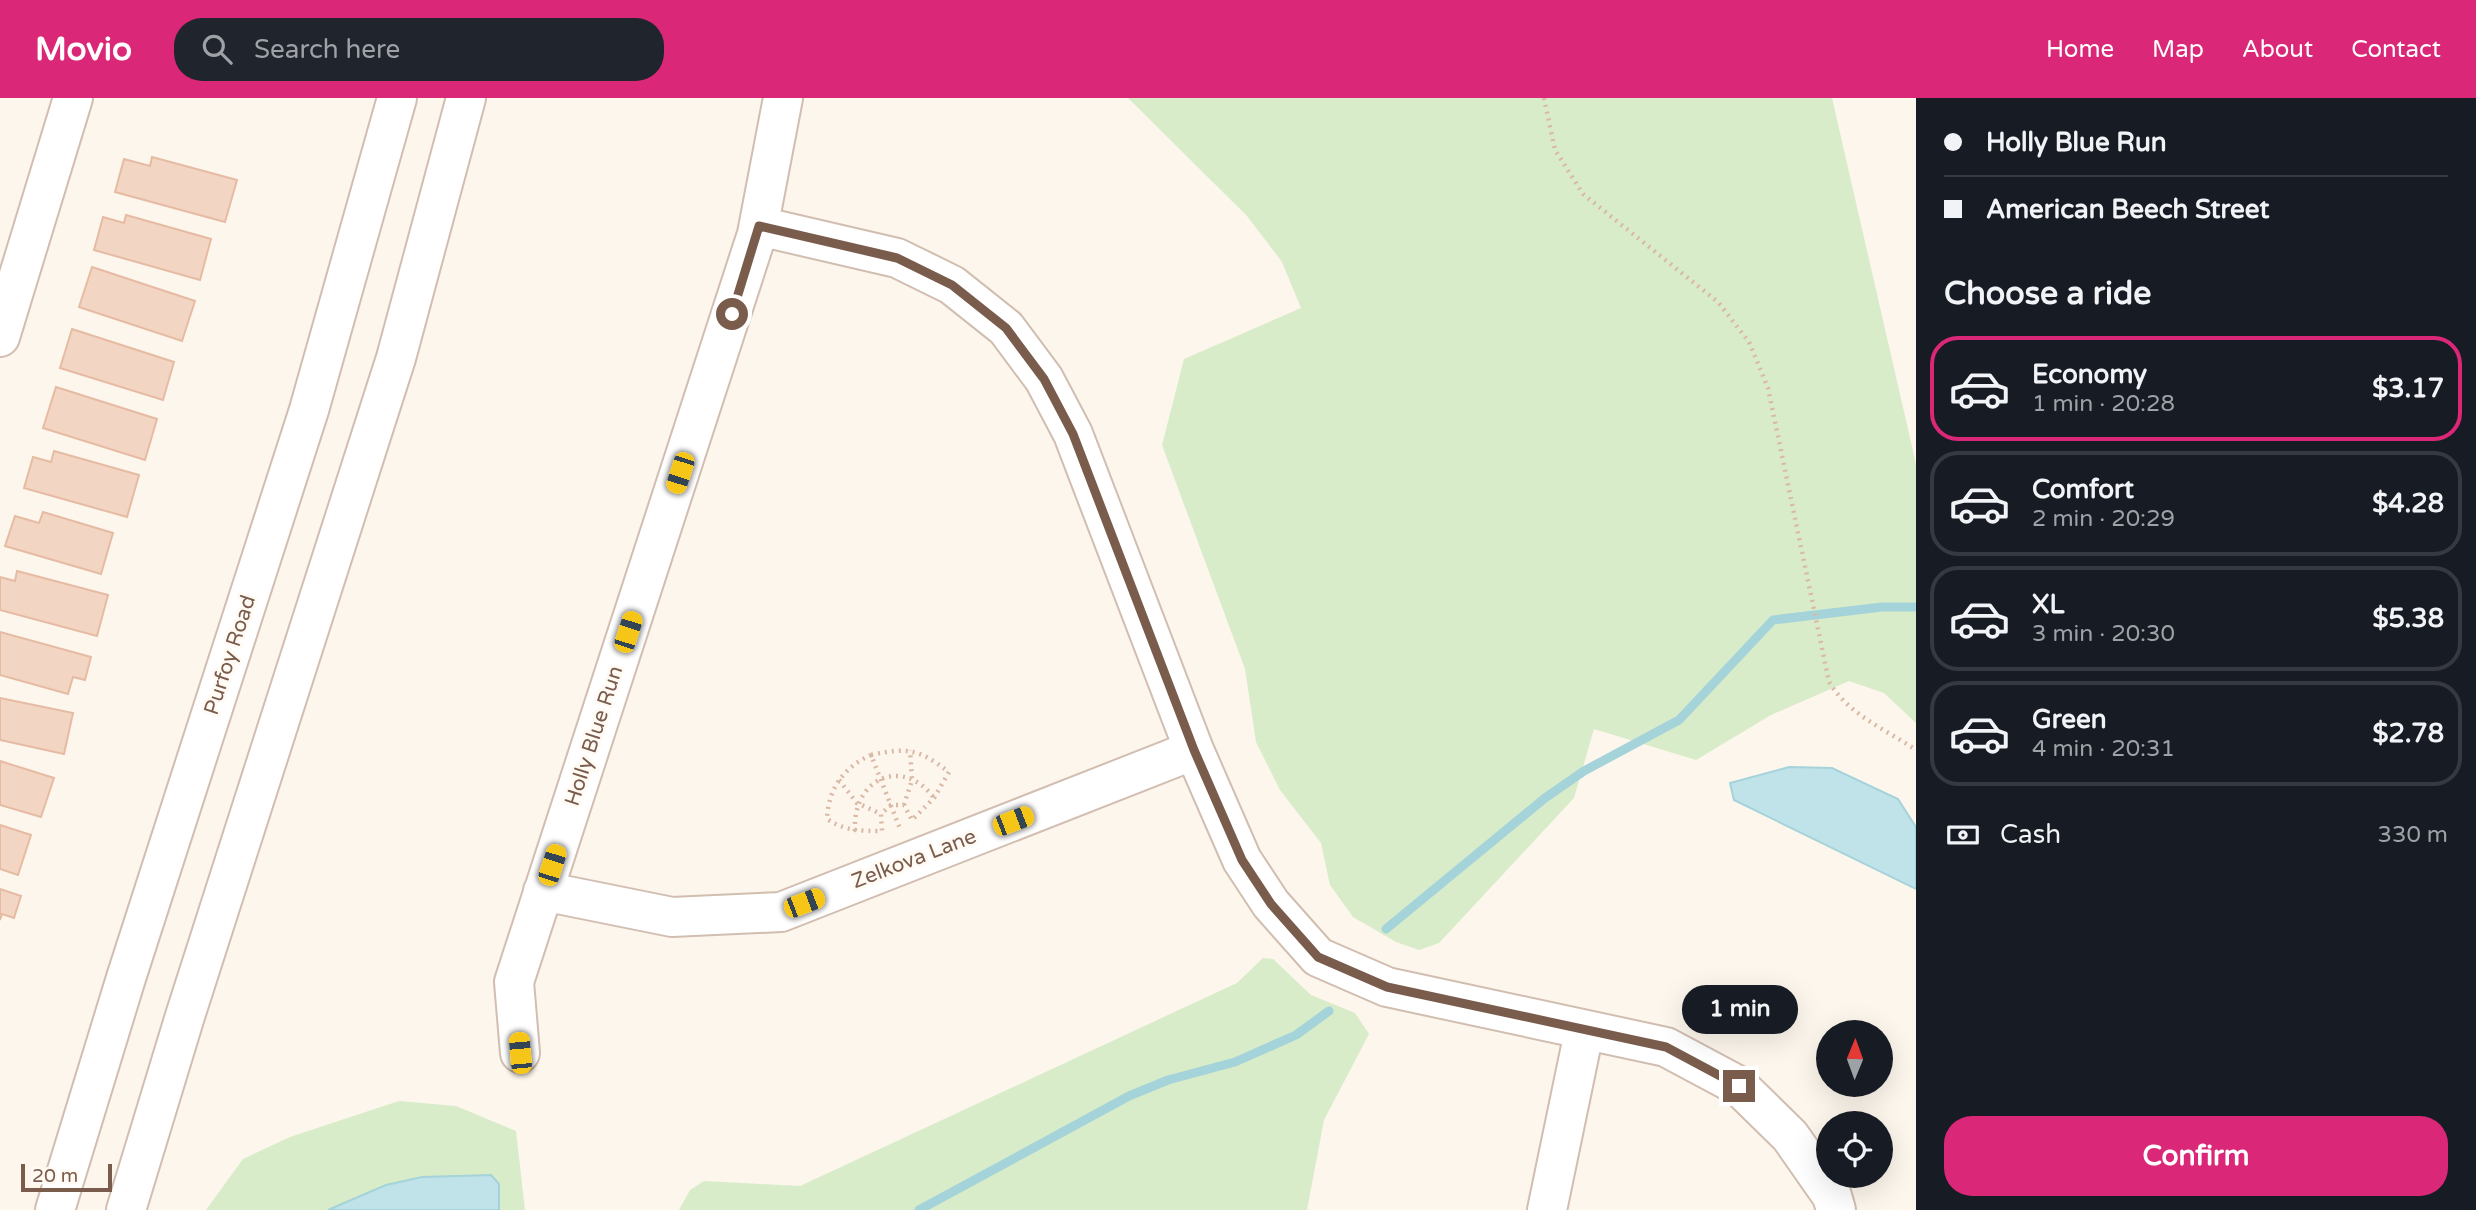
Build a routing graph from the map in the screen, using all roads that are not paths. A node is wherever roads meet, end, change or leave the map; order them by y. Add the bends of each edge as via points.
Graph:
1 (73, 98) edge
2 (397, 98) edge
3 (466, 98) edge
4 (783, 98) edge
5 (759, 226) junction
6 (0, 337) edge
7 (1194, 750) junction
8 (543, 891) junction
9 (1584, 1032) junction
10 (520, 1053) dead end
11 (55, 1210) edge
12 (126, 1210) edge
13 (1547, 1210) edge
14 (1836, 1210) edge

1 - 6 street
2 - 11 street, Purfoy Road via 309,410
3 - 12 street via 396,358
4 - 5 street, Holly Blue Run
5 - 7 street via 897,258 952,285 1006,328 1044,379 1073,434
5 - 8 street, Holly Blue Run
7 - 8 street, Zelkova Lane via 781,912 672,917
7 - 9 street via 1242,860 1271,904 1318,957 1387,987
8 - 10 street, Holly Blue Run via 514,982
9 - 13 street
9 - 14 street via 1666,1047 1739,1086 1790,1136 1832,1196

